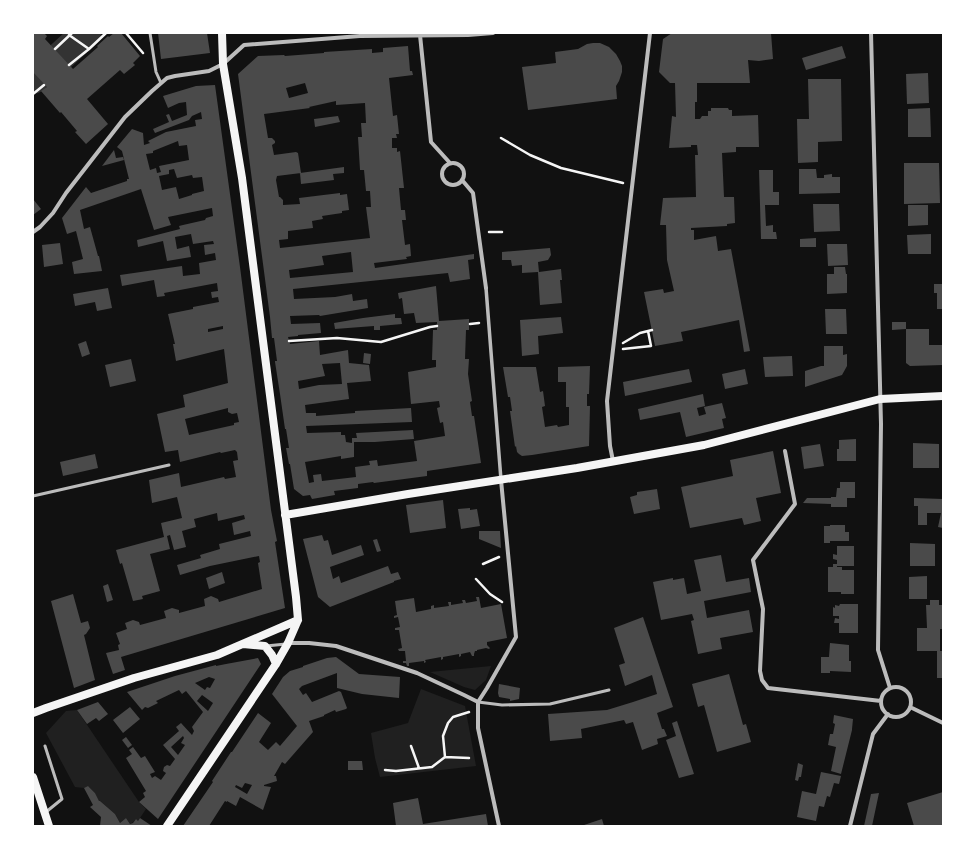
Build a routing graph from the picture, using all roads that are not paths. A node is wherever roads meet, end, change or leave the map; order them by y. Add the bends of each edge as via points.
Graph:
1 (150, 33) edge
2 (222, 33) edge
3 (494, 33) edge
4 (650, 33) edge
5 (871, 33) edge
6 (420, 35) junction
7 (223, 64) junction
8 (161, 82) junction
9 (450, 163) junction
10 (462, 180) junction
11 (33, 232) edge
12 (486, 288) joint
13 (943, 396) edge
14 (880, 399) junction
15 (785, 451) dead end
16 (613, 461) junction
17 (169, 465) dead end
18 (501, 480) junction
19 (33, 496) edge
20 (286, 515) junction
21 (298, 620) junction
22 (288, 643) junction
23 (242, 644) junction
24 (265, 646) junction
25 (276, 664) junction
26 (890, 688) junction
27 (609, 690) dead end
28 (881, 701) junction
29 (478, 702) junction
30 (910, 707) junction
31 (33, 714) edge
32 (888, 714) junction
33 (943, 723) edge
34 (45, 746) dead end
35 (33, 777) edge
36 (44, 813) junction
37 (48, 826) edge
38 (167, 826) edge
39 (499, 826) edge
40 (850, 826) edge

1 - 8 lane via 156,72
2 - 7 main road
3 - 6 street
4 - 16 street via 607,401
5 - 14 street
6 - 7 street via 360,36 244,45
6 - 9 street via 431,142
7 - 8 street via 209,71 175,76
7 - 20 main road via 242,178
8 - 11 street via 125,117 53,213
9 - 10 street via 457,163 462,168
9 - 10 street via 443,171 446,181 456,184
10 - 12 street via 473,193
12 - 18 street
13 - 14 main road
14 - 16 main road via 704,445
14 - 26 street via 878,650
15 - 28 street via 795,504 753,560 763,609 760,672 762,680 768,688
16 - 18 main road
17 - 19 lane
18 - 20 main road
18 - 29 street via 516,637
20 - 21 main road
21 - 22 main road
21 - 23 main road
22 - 24 lane
22 - 25 main road
22 - 29 street via 336,646 417,673
23 - 24 main road
23 - 31 main road via 217,655 134,678
24 - 25 main road
25 - 38 main road
26 - 28 street
26 - 30 street via 901,688 906,691 910,695
27 - 29 lane via 550,704 502,705
28 - 32 street via 884,711
29 - 39 street via 478,728
30 - 32 street via 908,712 898,717
30 - 33 street
32 - 40 street via 873,734
34 - 36 lane via 62,799
35 - 36 main road
36 - 37 main road

